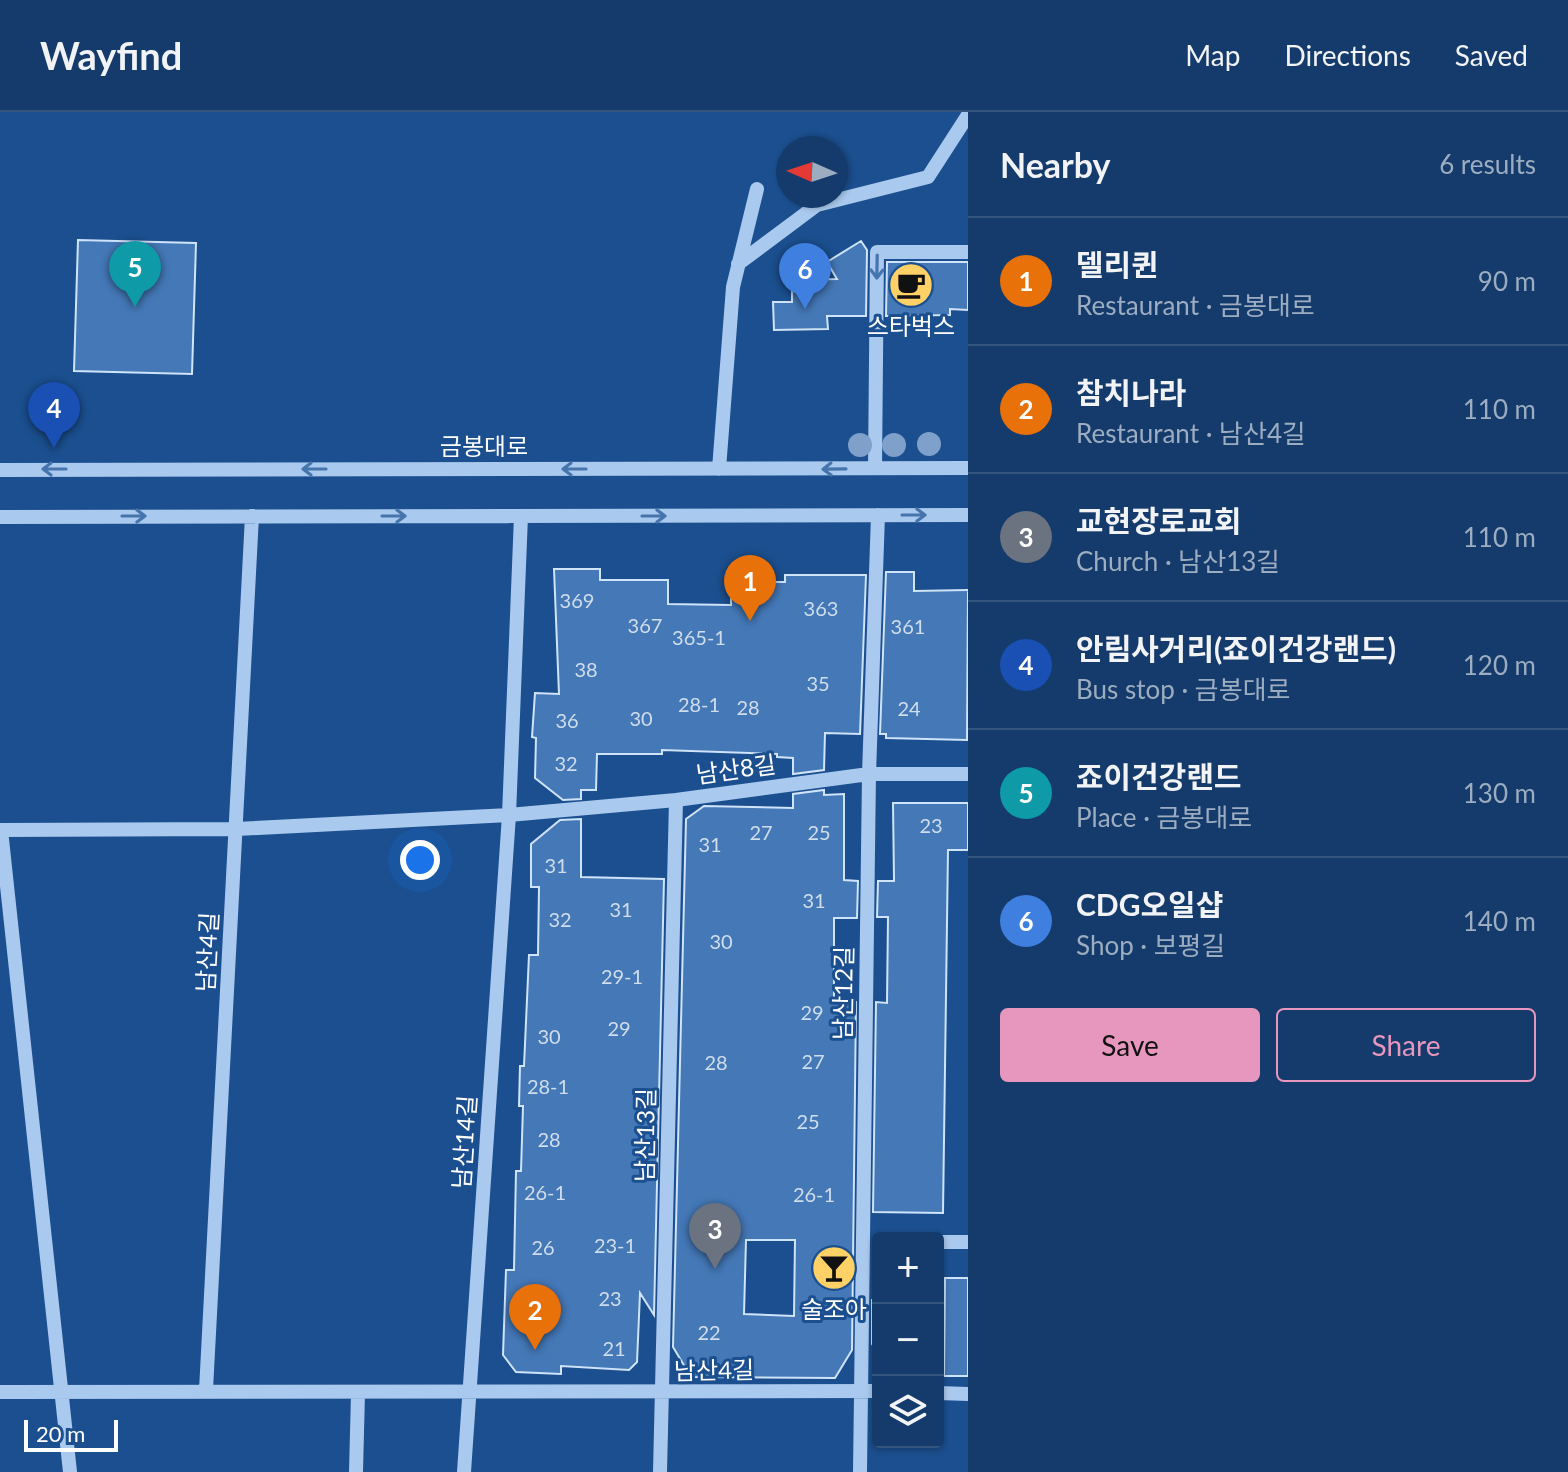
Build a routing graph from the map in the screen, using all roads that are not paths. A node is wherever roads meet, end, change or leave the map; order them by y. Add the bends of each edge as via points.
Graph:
1 (968, 115) edge
2 (757, 189) dead end
3 (968, 252) edge
4 (738, 264) junction
5 (875, 468) junction
6 (968, 468) edge
7 (719, 469) junction
8 (0, 470) edge
9 (878, 515) junction
10 (968, 515) edge
11 (252, 516) junction
12 (521, 516) junction
13 (0, 517) edge
14 (869, 774) junction
15 (968, 774) edge
16 (676, 800) junction
17 (509, 815) junction
18 (237, 829) junction
19 (1, 830) edge
20 (870, 1242) edge
21 (944, 1242) edge
22 (968, 1242) edge
23 (206, 1390) junction
24 (62, 1391) junction
25 (862, 1391) junction
26 (872, 1391) edge
27 (0, 1392) edge
28 (469, 1392) junction
29 (358, 1393) junction
30 (944, 1393) edge
31 (662, 1394) junction
32 (968, 1394) edge
33 (70, 1472) edge
34 (356, 1472) edge
35 (464, 1472) edge
36 (660, 1472) edge
37 (860, 1472) edge

1 - 4 street via 928,177 817,205
2 - 4 street
3 -> 5 street via 877,252
4 - 7 street
5 - 6 street, 금봉대로
5 -> 7 street, 금봉대로
7 -> 8 street, 금봉대로
9 -> 10 street
12 -> 9 street
9 - 14 street, 남산12길
11 -> 12 street
13 -> 11 street
11 - 18 street, 남산4길
12 - 17 street, 남산14길
14 - 15 street, 남산8길
14 - 16 street, 남산8길
14 - 20 street, 남산12길
16 - 17 street, 남산8길
16 - 31 street, 남산13길
17 - 18 street
17 - 28 street, 남산14길
18 - 19 street
18 - 23 street, 남산4길
19 - 24 street
20 - 25 street, 남산12길
21 - 22 street
23 - 24 street, 남산4길
23 - 29 street, 남산4길
24 - 27 street, 남산4길
24 - 33 street
25 - 26 street, 남산4길
25 - 31 street, 남산4길
25 - 37 street, 남산12길
28 - 29 street, 남산4길
28 - 31 street, 남산4길
28 - 35 street, 남산14길
29 - 34 street
30 - 32 street
31 - 36 street, 남산13길

